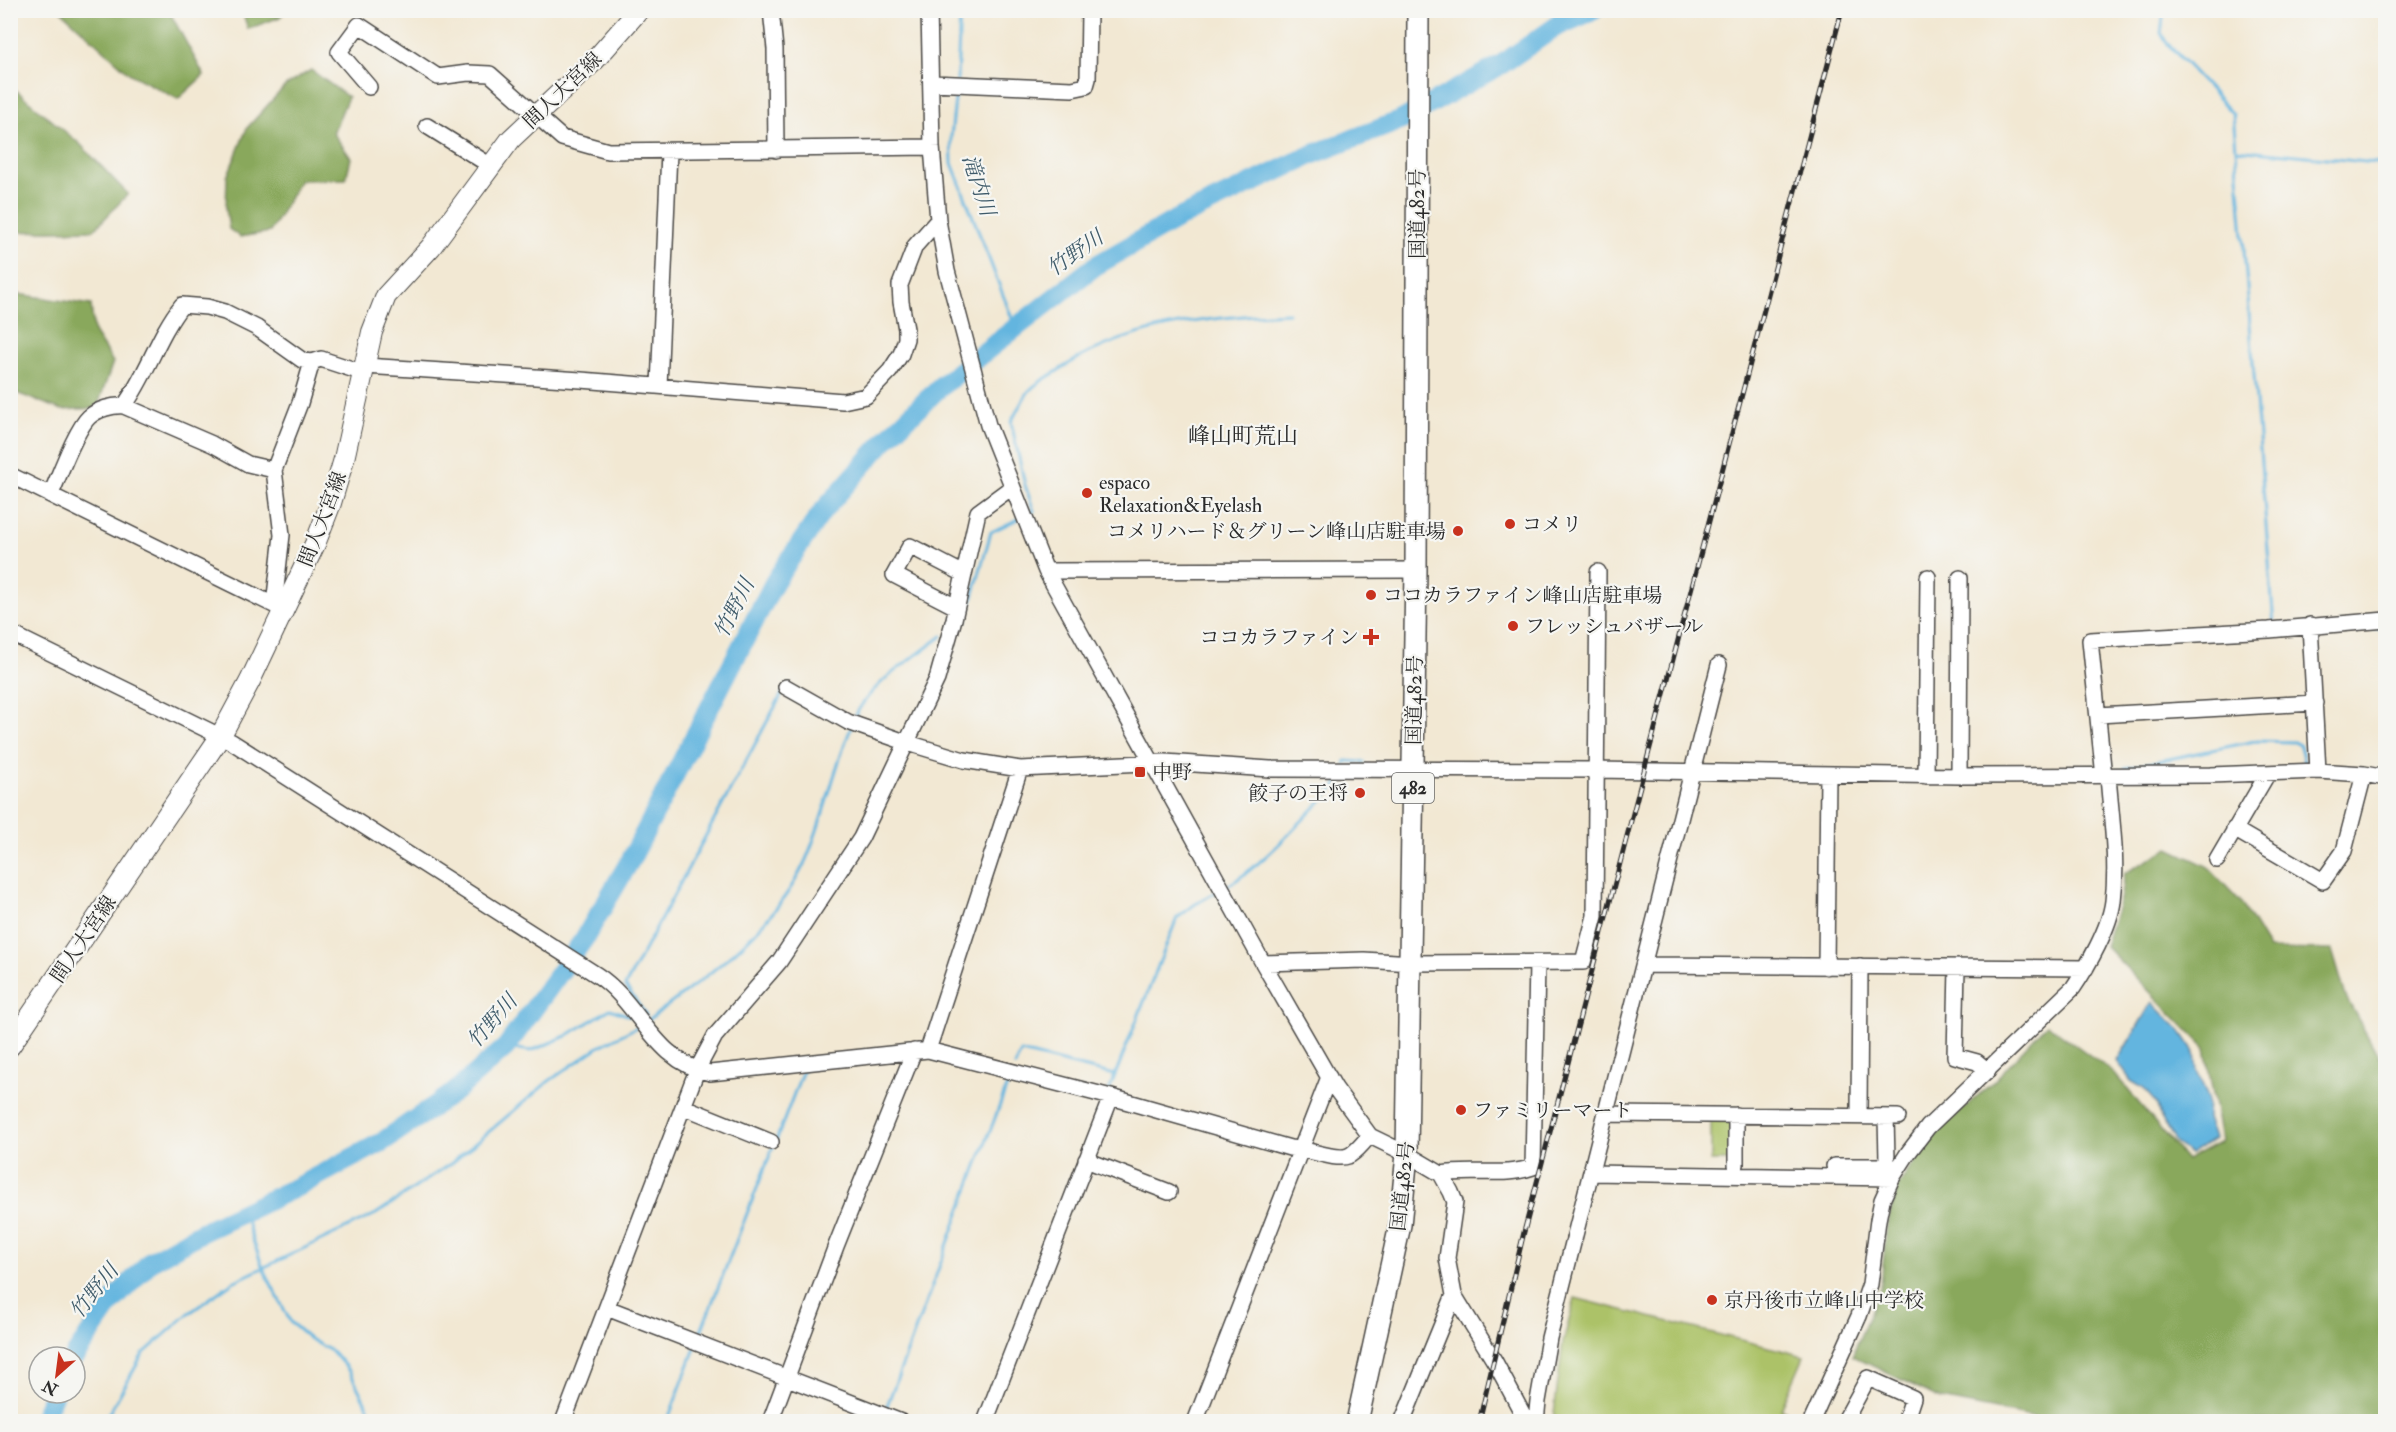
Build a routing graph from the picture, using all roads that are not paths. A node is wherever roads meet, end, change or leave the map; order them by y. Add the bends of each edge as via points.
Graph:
1 (639, 10) edge
2 (771, 10) edge
3 (929, 10) edge
4 (1089, 10) edge
5 (1418, 10) edge
6 (932, 83) junction
7 (369, 87) dead end
8 (534, 115) junction
9 (427, 126) dead end
10 (932, 147) junction
11 (776, 150) junction
12 (669, 152) junction
13 (491, 166) junction
14 (938, 220) junction
15 (312, 362) junction
16 (364, 370) junction
17 (659, 386) junction
18 (124, 406) junction
19 (274, 470) junction
20 (10, 475) edge
21 (1012, 487) junction
22 (51, 494) junction
23 (1416, 570) junction
24 (1046, 571) junction
25 (1598, 572) dead end
26 (964, 574) junction
27 (1928, 577) dead end
28 (1960, 578) dead end
29 (279, 608) junction
30 (956, 608) junction
31 (2385, 620) edge
32 (2310, 625) junction
33 (10, 633) edge
34 (1719, 665) dead end
35 (786, 687) dead end
36 (2315, 703) junction
37 (2098, 715) junction
38 (220, 736) junction
39 (908, 743) junction
40 (1152, 763) junction
41 (1020, 769) junction
42 (1414, 770) junction
43 (1597, 771) junction
44 (2318, 771) junction
45 (1692, 772) junction
46 (2268, 773) junction
47 (1827, 774) junction
48 (2364, 774) junction
49 (1926, 776) junction
50 (1959, 776) junction
51 (2106, 777) junction
52 (2385, 778) edge
53 (2234, 829) junction
54 (2217, 860) dead end
55 (1263, 963) junction
56 (1412, 963) junction
57 (1537, 963) junction
58 (1643, 965) junction
59 (1860, 966) junction
60 (1826, 967) junction
61 (1957, 968) junction
62 (2086, 968) junction
63 (10, 1047) edge
64 (921, 1050) junction
65 (697, 1070) junction
66 (1988, 1071) junction
67 (1329, 1077) junction
68 (1111, 1097) junction
69 (684, 1107) junction
70 (1606, 1114) junction
71 (1736, 1115) junction
72 (1859, 1116) junction
73 (1370, 1136) junction
74 (771, 1142) dead end
75 (1301, 1148) junction
76 (1407, 1154) junction
77 (1086, 1160) junction
78 (1736, 1165) junction
79 (1592, 1168) junction
80 (1441, 1174) junction
81 (1892, 1178) junction
82 (1168, 1192) dead end
83 (1454, 1295) junction
84 (607, 1308) junction
85 (787, 1379) junction
86 (563, 1422) edge
87 (770, 1422) edge
88 (901, 1422) edge
89 (985, 1422) edge
90 (1195, 1422) edge
91 (1357, 1422) edge
92 (1402, 1422) edge
93 (1527, 1422) edge
94 (1536, 1422) edge
95 (1811, 1422) edge
96 (1844, 1422) edge
97 (1905, 1422) edge

1 - 8 main road, 間人大宮線 via 596,60
2 - 11 street
3 - 6 street
4 - 6 street via 1086,86 1072,89
5 - 23 highway, 国道482号 / 482
6 - 10 street
7 - 8 street via 339,52 358,25 438,77 490,74
8 - 12 street via 562,138 608,151
8 - 13 main road, 間人大宮線
9 - 13 street
10 - 11 street
10 - 14 street
11 - 12 street
12 - 17 street
13 - 16 main road, 間人大宮線 via 431,248 386,296 372,332
14 - 17 street via 915,246 900,285 906,329 901,354 866,396 843,401
14 - 21 street via 947,271 985,417
15 - 16 street via 321,359
15 - 18 street via 302,360 257,328 225,312 182,305
15 - 19 street
16 - 17 street
16 - 29 main road, 間人大宮線 via 331,503
18 - 19 street via 248,464
18 - 22 street via 114,405 90,417 81,428
19 - 29 street via 282,535
20 - 22 street
21 - 24 street
21 - 26 street via 978,512
22 - 29 street
23 - 24 street
23 - 42 highway, 国道482号 / 482
24 - 40 street
25 - 43 street
26 - 30 street
26 - 30 street via 910,546 894,575
27 - 49 street
28 - 50 street
29 - 38 main road, 間人大宮線 via 250,681
30 - 39 street via 937,679
31 - 32 street
32 - 36 street
32 - 37 street via 2090,640
33 - 38 street
34 - 45 street
35 - 39 street via 848,722
36 - 37 street
36 - 44 street
37 - 51 street
38 - 63 main road, 間人大宮線
38 - 65 street via 612,985 660,1046
39 - 41 street via 964,760
39 - 65 street via 861,838 779,962 715,1036
40 - 41 street
40 - 42 street
40 - 55 street
41 - 64 street
42 - 43 street
42 - 56 highway, 国道482号 / 482
43 - 45 street
43 - 57 street via 1595,916 1583,962
44 - 46 street
44 - 48 street
45 - 47 street
45 - 58 street
46 - 51 street
46 - 53 street
47 - 49 street
47 - 60 street
48 - 52 street
48 - 53 street via 2344,851 2323,881
49 - 50 street
50 - 51 street
51 - 62 street via 2113,903
53 - 54 street
55 - 56 street
55 - 67 street
56 - 57 street
56 - 76 highway, 国道482号 / 482
57 - 80 street via 1533,1167 1521,1171
58 - 60 street
58 - 70 street
59 - 60 street
59 - 61 street
59 - 72 street
61 - 62 street
61 - 66 street via 1955,1056 1977,1062
62 - 66 street via 2073,988
64 - 65 street via 710,1073
64 - 68 street
64 - 85 street via 836,1246
65 - 69 street
66 - 81 street via 1928,1127
67 - 73 street
67 - 75 street
68 - 75 street
68 - 77 street
69 - 74 street
69 - 84 street
70 - 71 street
70 - 79 street
71 - 72 street
71 - 78 street
72 - 78 street via 1892,1117 1883,1166
73 - 75 street via 1349,1156 1340,1158
73 - 76 street
75 - 90 street
76 - 80 street
76 - 91 highway, 国道482号 / 482 via 1400,1225
77 - 82 street
77 - 89 street
78 - 79 street
79 - 81 street
79 - 94 street via 1549,1338
80 - 83 street via 1455,1202 1447,1258
81 - 95 street via 1882,1200 1870,1284
83 - 92 street
83 - 93 street
84 - 85 street
84 - 86 street
85 - 87 street
85 - 88 street
96 - 97 street via 1868,1378 1913,1398

